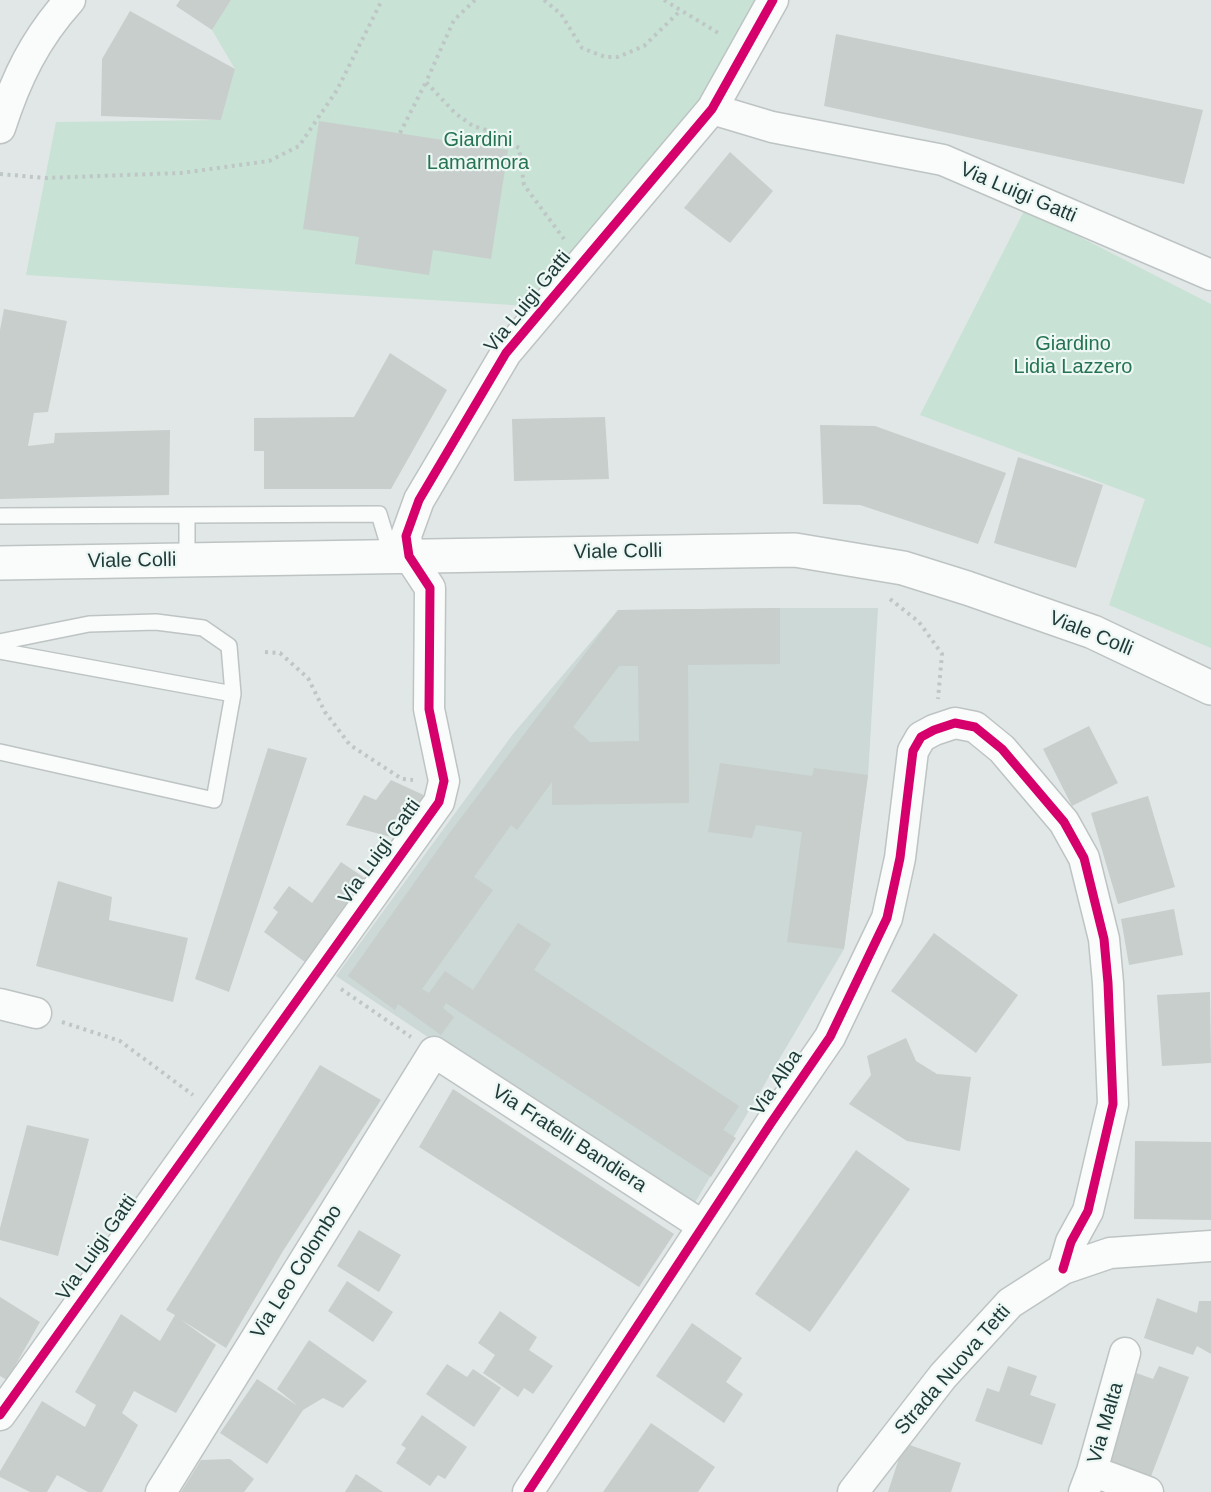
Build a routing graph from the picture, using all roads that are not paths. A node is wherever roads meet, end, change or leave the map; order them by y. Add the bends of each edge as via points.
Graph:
1 (70, 0) edge
2 (773, 0) edge
3 (712, 109) junction
4 (0, 128) edge
5 (1211, 275) edge
6 (0, 516) edge
7 (187, 516) junction
8 (401, 557) junction
9 (187, 561) junction
10 (0, 563) edge
11 (0, 642) edge
12 (0, 651) edge
13 (1211, 688) edge
14 (233, 694) junction
15 (0, 752) edge
16 (0, 1004) edge
17 (36, 1013) road end
18 (434, 1052) joint
19 (703, 1226) junction
20 (1211, 1246) edge
21 (1063, 1269) junction
22 (1125, 1353) dead end
23 (0, 1415) edge
24 (1088, 1482) edge
25 (161, 1492) edge
26 (528, 1492) edge
27 (853, 1492) edge
28 (1148, 1492) edge

1 - 4 street via 45,30 11,94
2 - 3 street, Via Luigi Gatti
3 - 5 street, Via Luigi Gatti via 772,127 944,160
3 - 8 street, Via Luigi Gatti via 506,353 419,500
6 - 7 lane
7 - 8 lane via 379,514
7 - 9 lane
8 - 9 street, Viale Colli
8 - 13 street, Viale Colli via 795,549 903,568 967,588 1093,632
8 - 23 street, Via Luigi Gatti via 430,588 429,709 444,781 439,802
9 - 10 street, Viale Colli
11 - 14 lane via 89,624 156,622 203,628 229,646
12 - 14 lane
14 - 15 lane via 214,800
16 - 17 street
18 - 19 street, Via Fratelli Bandiera
18 - 25 street, Via Leo Colombo
19 - 21 street, Via Alba via 830,1037 887,918 900,858 914,751 921,737 955,723 975,727 1002,749 1064,822 1084,858 1104,939 1113,1104 1088,1211 1071,1242
19 - 26 street, Via Alba
20 - 21 street, Strada Nuova Tetti via 1110,1253
21 - 27 street, Strada Nuova Tetti via 1010,1303 943,1376
22 - 24 street, Via Malta
24 - 28 street

